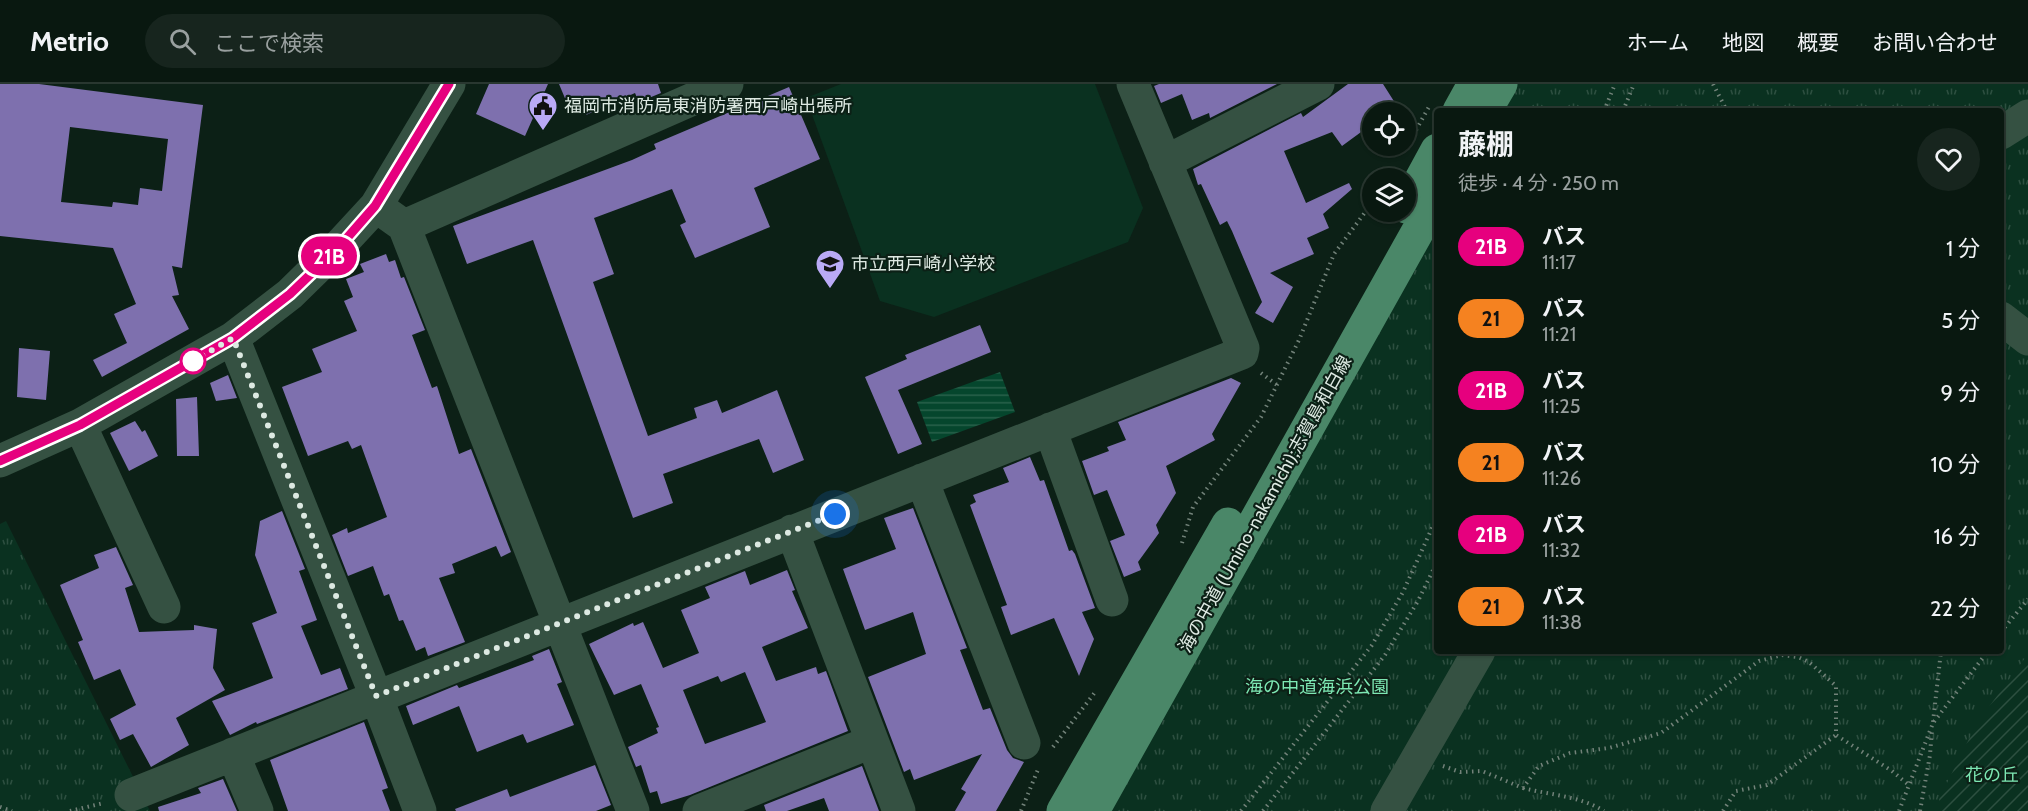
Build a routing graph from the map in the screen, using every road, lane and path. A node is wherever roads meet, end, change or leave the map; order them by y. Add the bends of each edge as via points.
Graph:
1 (448, 84) edge
2 (727, 84) edge
3 (1133, 84) edge
4 (1318, 84) edge
5 (1474, 84) edge
6 (1500, 84) edge
7 (1615, 84) edge
8 (1634, 84) edge
9 (1713, 84) edge
10 (1461, 108) edge
11 (1487, 108) edge
12 (1606, 108) edge
13 (1624, 108) edge
14 (1725, 108) edge
15 (2028, 116) edge
16 (2004, 131) edge
17 (1434, 156) edge
18 (1165, 162) junction
19 (1416, 189) edge
20 (1434, 202) edge
21 (375, 206) junction
22 (1362, 216) edge
23 (1397, 222) edge
24 (404, 226) junction
25 (2004, 320) edge
26 (233, 338) junction
27 (2028, 339) edge
28 (80, 425) junction
29 (1050, 429) junction
30 (0, 461) edge
31 (922, 480) junction
32 (1434, 524) edge
33 (792, 531) junction
34 (1180, 550) dead end
35 (1434, 568) edge
36 (2028, 599) edge
37 (1112, 600) dead end
38 (164, 607) dead end
39 (559, 624) junction
40 (2004, 628) edge
41 (1477, 654) edge
42 (1941, 654) edge
43 (1986, 654) edge
44 (1097, 690) dead end
45 (376, 696) junction
46 (1933, 723) junction
47 (1836, 735) junction
48 (871, 742) junction
49 (1038, 751) junction
50 (233, 754) junction
51 (1418, 757) junction
52 (1910, 786) junction
53 (1523, 788) junction
54 (131, 795) joint
55 (746, 802) edge
56 (0, 807) edge
57 (12, 811) edge
58 (70, 811) edge
59 (256, 811) edge
60 (420, 811) edge
61 (633, 811) edge
62 (699, 811) edge
63 (900, 811) edge
64 (1021, 811) edge
65 (1063, 811) edge
66 (1092, 811) edge
67 (1241, 811) edge
68 (1263, 811) edge
69 (1387, 811) edge
70 (1604, 811) edge
71 (1723, 811) edge
72 (1899, 811) edge
73 (1920, 811) edge

1 - 21 street
2 - 24 street
3 - 18 street
4 - 18 street
5 - 10 main road
6 - 11 main road
7 - 12 path
8 - 13 path
9 - 14 path
15 - 16 street
17 - 19 main road
18 - 29 street via 1242,353
20 - 66 main road, 海の中道 (Umino-nakamichi);志賀島和白線
21 - 24 street
21 - 26 street via 290,294
22 - 34 path via 1334,254 1299,340 1261,417 1193,507
23 - 65 main road, 海の中道 (Umino-nakamichi);志賀島和白線
24 - 39 street
25 - 27 street
26 - 28 street
26 - 45 street
28 - 30 street
28 - 38 street
29 - 31 street
29 - 37 street
31 - 33 street
31 - 49 street
32 - 67 path via 1403,592 1372,645
33 - 39 street
33 - 48 street
35 - 68 path via 1385,655
36 - 40 path
39 - 45 street
39 - 61 street
41 - 51 street
42 - 46 path
43 - 46 path
44 - 49 path via 1078,717
45 - 50 street
45 - 60 street
46 - 52 path
46 - 73 path
47 - 52 path
47 - 53 path via 1836,686 1809,662 1782,655 1759,661 1661,733 1609,748 1570,753 1539,766
47 - 71 path via 1767,785 1736,791
48 - 55 street
48 - 63 street
49 - 64 path
50 - 54 street
50 - 59 street
51 - 53 path via 1433,766 1460,772 1482,771
51 - 69 street
52 - 72 path
53 - 70 path via 1577,799
54 - 58 path
55 - 62 street
56 - 57 path

